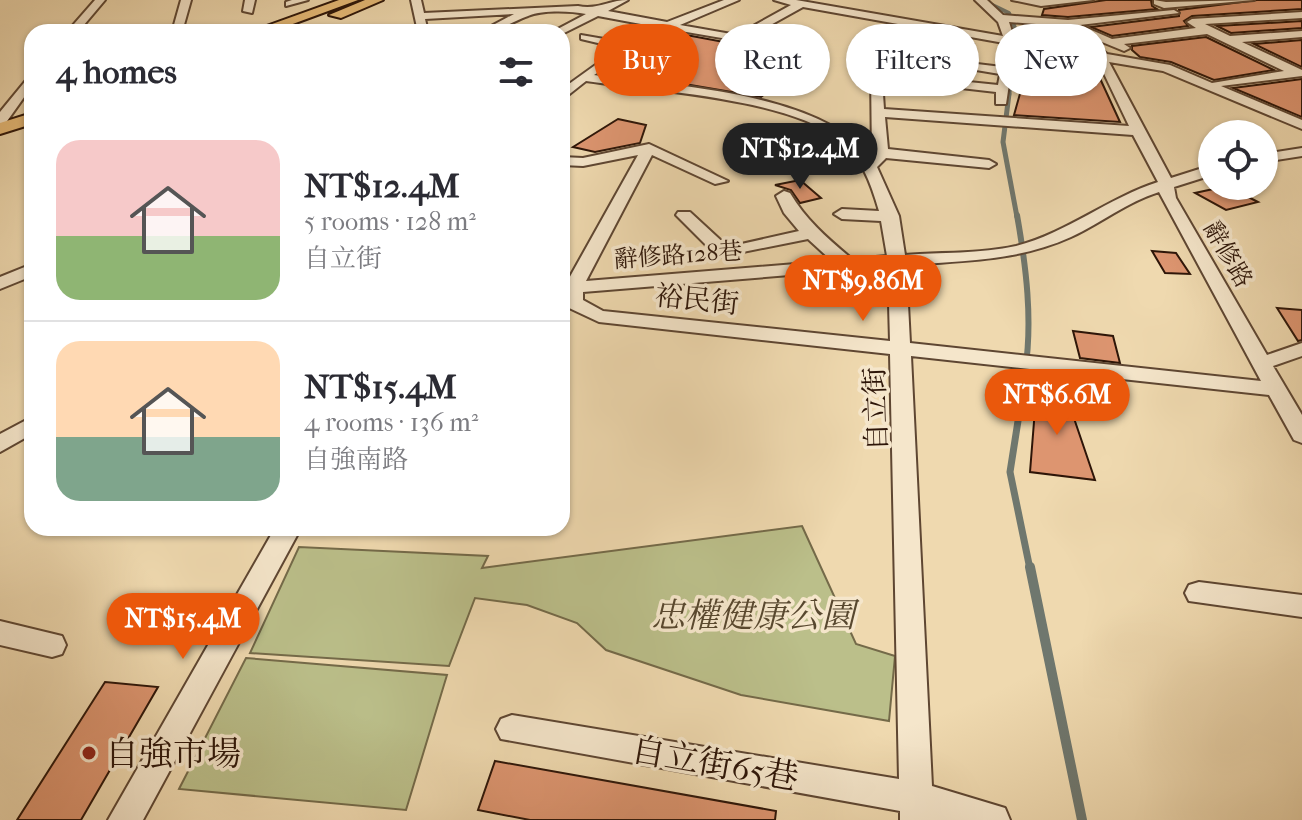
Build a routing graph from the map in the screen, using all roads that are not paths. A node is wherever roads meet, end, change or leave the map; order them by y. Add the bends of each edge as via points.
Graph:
1 (100, 0) edge
2 (186, 0) edge
3 (303, 0) edge
4 (352, 0) edge
5 (377, 0) edge
6 (416, 0) edge
7 (623, 0) edge
8 (734, 0) edge
9 (779, 0) edge
10 (980, 0) edge
11 (1017, 0) edge
12 (1088, 0) edge
13 (1153, 0) edge
14 (1249, 0) edge
15 (1060, 1) edge
16 (804, 2) edge
17 (290, 4) dead end
18 (530, 11) junction
19 (595, 13) junction
20 (1174, 13) dead end
21 (1302, 15) edge
22 (420, 16) junction
23 (1007, 18) junction
24 (1065, 23) joint
25 (79, 24) edge
26 (179, 24) edge
27 (281, 24) edge
28 (310, 24) edge
29 (422, 24) edge
30 (502, 24) edge
31 (648, 24) edge
32 (677, 24) edge
33 (765, 24) edge
34 (1008, 24) edge
35 (570, 26) edge
36 (1209, 30) junction
37 (995, 34) edge
38 (1302, 34) edge
39 (585, 37) dead end
40 (594, 39) edge
41 (1231, 40) junction
42 (1107, 49) edge
43 (1107, 51) edge
44 (1107, 51) edge
45 (1107, 57) edge
46 (594, 70) edge
47 (1300, 73) edge
48 (582, 77) junction
49 (1218, 83) junction
50 (570, 88) edge
51 (995, 88) edge
52 (1002, 96) edge
53 (24, 102) edge
54 (876, 112) junction
55 (0, 117) edge
56 (24, 118) edge
57 (1302, 119) edge
58 (999, 120) junction
59 (1302, 125) edge
60 (1140, 131) junction
61 (649, 148) junction
62 (1302, 152) edge
63 (1278, 156) edge
64 (874, 160) junction
65 (570, 161) edge
66 (989, 164) dead end
67 (1198, 174) edge
68 (720, 181) dead end
69 (1166, 183) junction
70 (784, 196) dead end
71 (842, 214) dead end
72 (684, 215) dead end
73 (891, 216) junction
74 (811, 233) junction
75 (897, 263) junction
76 (849, 266) junction
77 (24, 273) edge
78 (0, 284) edge
79 (570, 284) edge
80 (570, 287) edge
81 (570, 292) edge
82 (901, 349) junction
83 (1302, 349) edge
84 (1263, 363) junction
85 (1276, 389) junction
86 (24, 429) edge
87 (1302, 435) edge
88 (0, 444) edge
89 (284, 536) edge
90 (1199, 593) dead end
91 (1302, 606) edge
92 (0, 633) edge
93 (52, 645) dead end
94 (512, 729) dead end
95 (917, 809) edge
96 (125, 820) edge
97 (993, 820) edge

1 - 25 street
2 - 26 street
3 - 17 street
4 - 27 main road
5 - 28 main road
6 - 22 street
7 - 19 street
8 - 32 street
9 - 16 street
10 - 23 street
11 - 15 street
12 - 15 street
13 - 14 street via 1164,5
16 - 33 street
16 - 37 street
18 - 19 street
18 - 22 street
18 - 30 street
19 - 31 street
19 - 35 street
20 - 24 street
21 - 36 street via 1192,22
22 - 29 street
23 - 24 street
23 - 34 street
36 - 41 street
36 - 42 street
38 - 41 street
39 - 40 street
41 - 47 street
43 - 49 street
44 - 59 street via 1166,68
45 - 60 street, 辭修路
46 - 48 street
47 - 49 street
48 - 50 street
48 - 64 street, 自立街 via 746,103 799,118 843,135
49 - 57 street
51 - 54 street via 875,75
52 - 58 street
53 - 55 main road
54 - 58 street
54 - 64 street
55 - 56 main road
58 - 60 street
60 - 69 street, 辭修路
61 - 65 street
61 - 68 street
61 - 79 street
62 - 63 street
64 - 66 street
64 - 73 street, 自立街
67 - 69 street, 辭修路128巷
69 - 75 street, 辭修路128巷 via 1018,251
69 - 84 street, 辭修路 via 1168,198
70 - 74 street
71 - 73 street
72 - 74 street via 724,253
73 - 75 street, 自立街
74 - 76 street
75 - 76 street, 辭修路128巷
75 - 82 street, 自立街
76 - 80 street, 辭修路128巷
77 - 78 street
81 - 82 street, 裕民街 via 574,303 599,316
82 - 85 street, 裕民街
82 - 95 street, 自立街
83 - 84 street
84 - 85 street, 辭修路
85 - 87 street, 辭修路
86 - 88 street
89 - 96 street
90 - 91 street
92 - 93 street
94 - 95 street, 自立街65巷
95 - 97 street, 自立街65巷

